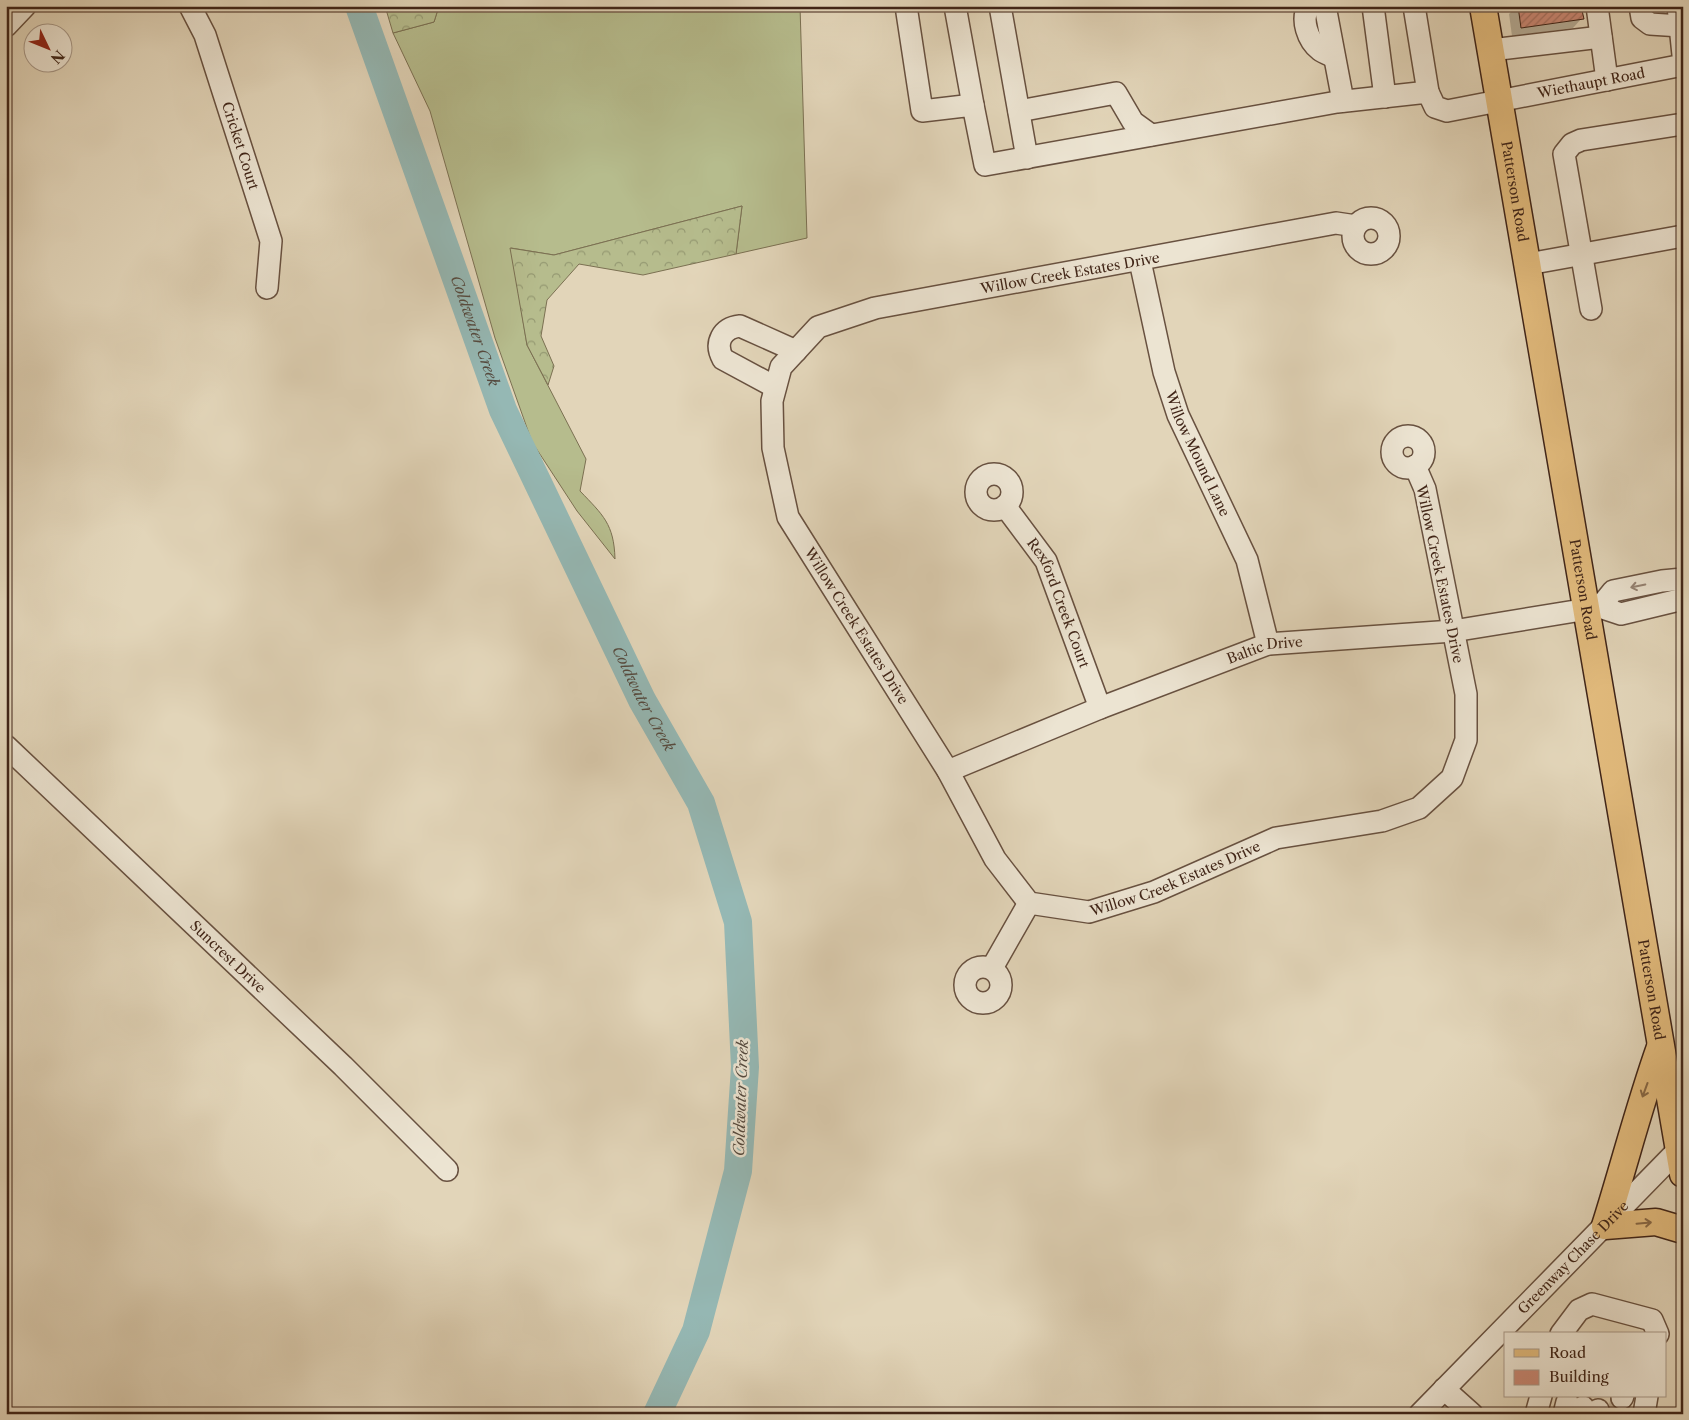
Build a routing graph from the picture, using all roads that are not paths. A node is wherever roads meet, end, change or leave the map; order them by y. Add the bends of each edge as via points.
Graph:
1 (25, 6) edge
2 (190, 6) edge
3 (906, 6) edge
4 (955, 6) edge
5 (1000, 6) edge
6 (1309, 6) edge
7 (1325, 6) edge
8 (1373, 6) edge
9 (1414, 6) edge
10 (1483, 6) edge
11 (1596, 6) edge
12 (1640, 6) edge
13 (1679, 16) edge
14 (6, 26) edge
15 (1601, 37) junction
16 (1491, 50) junction
17 (1683, 55) edge
18 (1334, 57) junction
19 (1683, 65) edge
20 (1607, 80) junction
21 (1428, 92) junction
22 (1385, 97) junction
23 (1343, 101) junction
24 (1500, 102) junction
25 (973, 105) junction
26 (1019, 111) junction
27 (1683, 124) edge
28 (1152, 136) junction
29 (1027, 158) junction
30 (1356, 226) dead end
31 (1683, 236) edge
32 (1582, 254) junction
33 (1140, 261) junction
34 (1528, 264) junction
35 (267, 288) dead end
36 (1591, 309) dead end
37 (796, 351) junction
38 (775, 387) junction
39 (1415, 466) dead end
40 (1005, 506) dead end
41 (1683, 579) edge
42 (1683, 599) edge
43 (1594, 608) junction
44 (1453, 631) junction
45 (1268, 644) junction
46 (1100, 708) junction
47 (6, 746) edge
48 (948, 771) junction
49 (1029, 903) junction
50 (992, 968) dead end
51 (1661, 1044) junction
52 (1683, 1061) edge
53 (1681, 1146) edge
54 (447, 1170) dead end
55 (1683, 1174) edge
56 (1605, 1226) junction
57 (1683, 1230) edge
58 (1562, 1332) edge
59 (1657, 1332) edge
60 (1444, 1389) junction
61 (1540, 1398) edge
62 (1647, 1398) edge
63 (1420, 1414) edge
64 (1472, 1414) edge
65 (1536, 1414) edge
66 (1644, 1414) edge

1 - 14 street
2 - 35 street, Cricket Court via 205,35 271,241
3 - 25 street via 922,111
4 - 25 street
5 - 26 street
6 - 18 street via 1305,25 1311,40 1320,50
7 - 18 street
8 - 22 street
9 - 21 street
10 - 16 main road, Patterson Road
11 - 15 street
12 - 13 street via 1642,18 1650,24
13 - 17 street
15 - 16 street
15 - 20 street
16 - 24 main road, Patterson Road
18 - 23 street
19 - 20 street, Wiethaupt Road
20 - 24 street, Wiethaupt Road
21 - 22 street
21 - 24 street, Wiethaupt Road via 1435,107 1447,111
22 - 23 street
23 - 28 street
24 - 34 main road, Patterson Road
25 - 29 street via 985,165
26 - 28 street via 1116,93 1133,122
26 - 29 street
27 - 32 street via 1581,140 1567,149 1564,154
28 - 29 street
30 - 33 street, Willow Creek Estates Drive via 1336,223
31 - 32 street
32 - 34 street
32 - 36 street
33 - 37 street, Willow Creek Estates Drive via 875,308 818,326
33 - 45 street, Willow Mound Lane via 1164,372 1178,415 1247,560
34 - 43 main road, Patterson Road
37 - 38 street, Willow Creek Estates Drive via 781,367
37 - 38 street via 740,326 732,327 720,337 718,344 723,359
38 - 48 street, Willow Creek Estates Drive via 772,401 773,448 788,517
39 - 44 street, Willow Creek Estates Drive via 1425,489
40 - 46 street, Rexford Creek Court via 1046,561
41 -> 43 street via 1613,591
42 - 43 street, Baltic Drive via 1621,614
43 - 44 street, Baltic Drive
43 - 51 main road, Patterson Road
44 - 45 street, Baltic Drive
44 - 49 street, Willow Creek Estates Drive via 1466,694 1466,740 1452,778 1419,808 1382,821 1276,838 1154,892 1089,912
45 - 46 street, Baltic Drive
46 - 48 street, Baltic Drive
47 - 54 street, Suncrest Drive via 343,1066
48 - 49 street, Willow Creek Estates Drive via 995,860
49 - 50 street
51 - 52 main road
51 - 53 main road, Patterson Road
51 -> 56 main road via 1640,1103
53 - 55 main road, Patterson Road
53 - 56 street, Greenway Chase Drive
56 -> 57 main road via 1656,1222
56 - 60 street, Greenway Chase Drive
58 - 59 street via 1579,1310 1592,1304 1652,1320
60 - 63 street, Greenway Chase Drive
60 - 64 street
61 - 65 street
62 - 66 street

